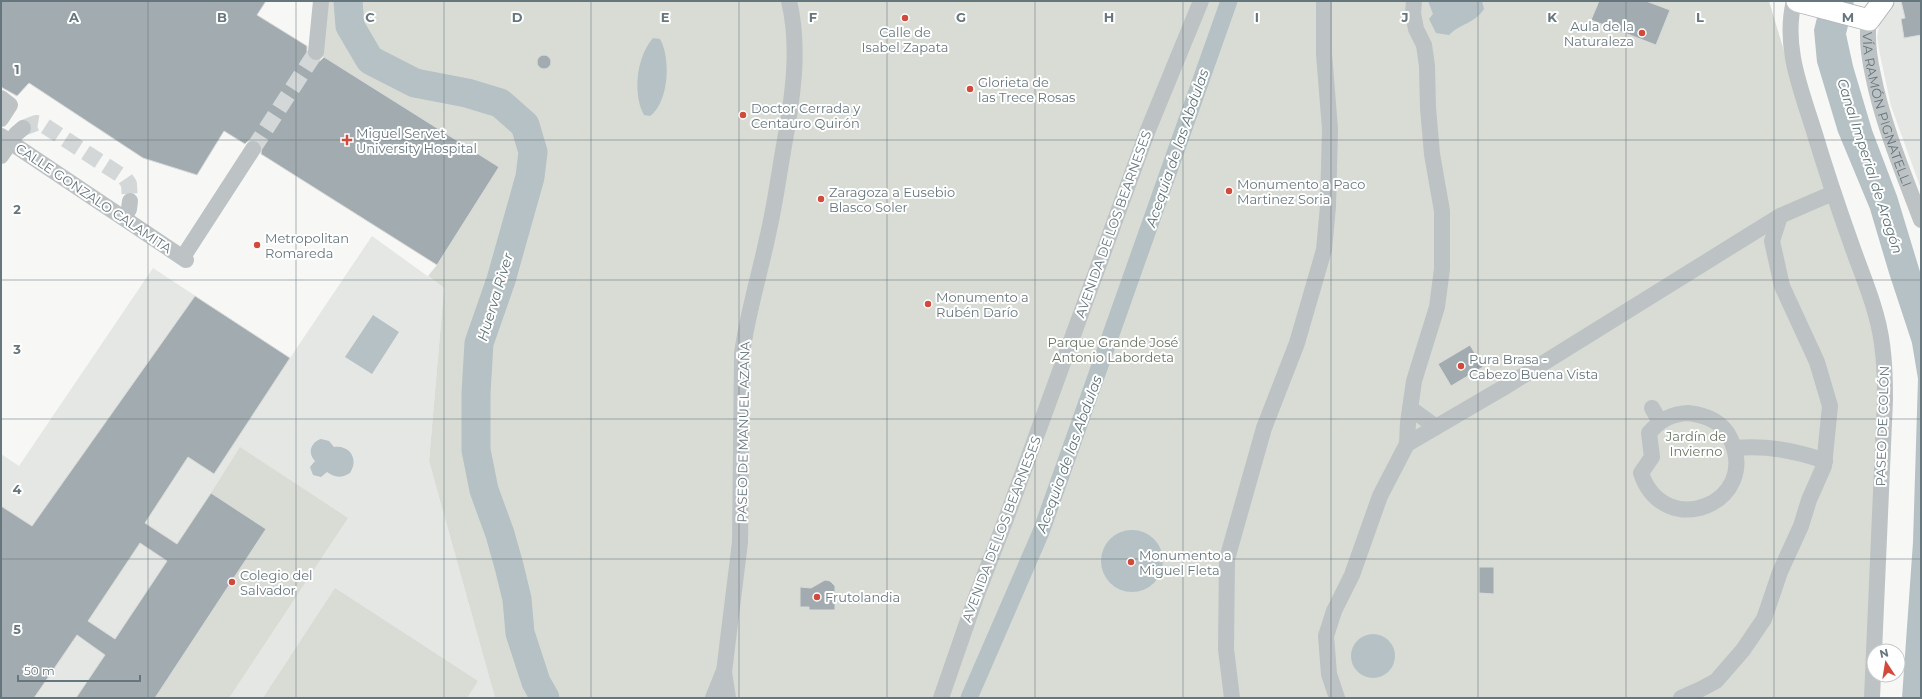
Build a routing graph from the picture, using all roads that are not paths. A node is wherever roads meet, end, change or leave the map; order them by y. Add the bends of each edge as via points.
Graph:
1 (321, 1) edge
2 (788, 1) edge
3 (1201, 1) edge
4 (1324, 1) edge
5 (1414, 1) edge
6 (1883, 1) edge
7 (1800, 2) edge
8 (1862, 19) junction
9 (316, 52) tunnel mouth
10 (1, 98) edge
11 (1, 119) edge
12 (23, 128) tunnel mouth
13 (6, 139) edge
14 (253, 149) tunnel mouth
15 (1, 156) edge
16 (1833, 193) junction
17 (130, 201) tunnel mouth
18 (1780, 216) junction
19 (124, 218) junction
20 (1921, 220) edge
21 (1410, 408) junction
22 (1652, 408) dead end
23 (1436, 427) junction
24 (1650, 430) junction
25 (1407, 444) junction
26 (1735, 448) junction
27 (1824, 461) junction
28 (724, 672) junction
29 (713, 698) edge
30 (728, 698) edge
31 (941, 698) edge
32 (1232, 698) edge
33 (1337, 698) edge
34 (1681, 698) edge
35 (1872, 698) edge

1 - 9 street
2 - 28 street, PASEO DE MANUEL AZAÑA via 792,13 794,60 790,111 768,236 744,337 740,542
3 - 31 street, AVENIDA DE LOS BEARNESES via 1148,130 1006,520 970,611
4 - 32 street via 1324,54 1330,129 1324,250 1298,343 1264,428 1227,559 1226,649
5 - 21 street via 1416,29 1424,45 1427,66 1428,108 1442,211 1442,269 1438,307 1414,381
6 - 8 main road, VÍA RAMÓN PIGNATELLI
7 - 8 main road
7 - 16 street, PASEO DE COLÓN via 1790,25 1792,58
8 - 20 street, VÍA RAMÓN PIGNATELLI via 1880,107
10 - 11 street via 10,104
12 - 13 street
13 - 15 street
13 - 19 street, CALLE GONZALO CALAMITA
14 - 19 street, CALLE GONZALO CALAMITA via 184,258
16 - 18 street
16 - 35 street, PASEO DE COLÓN via 1876,315 1884,362 1885,400
17 - 19 street
18 - 23 street
18 - 27 street via 1772,241 1782,286 1817,362 1830,406
21 - 23 street
21 - 25 street
22 - 24 street
23 - 25 street
24 - 26 street via 1679,414 1706,416 1724,429
24 - 26 street via 1652,457 1637,474 1645,495 1675,508 1692,510 1709,506 1723,496 1732,482 1737,465
25 - 33 street via 1380,496 1352,575 1334,612 1326,636 1329,674
26 - 27 street via 1752,447 1808,455
27 - 34 street via 1820,478 1780,572 1764,619 1743,650 1716,681
28 - 29 street
28 - 30 street, PASEO DE MANUEL AZAÑA

